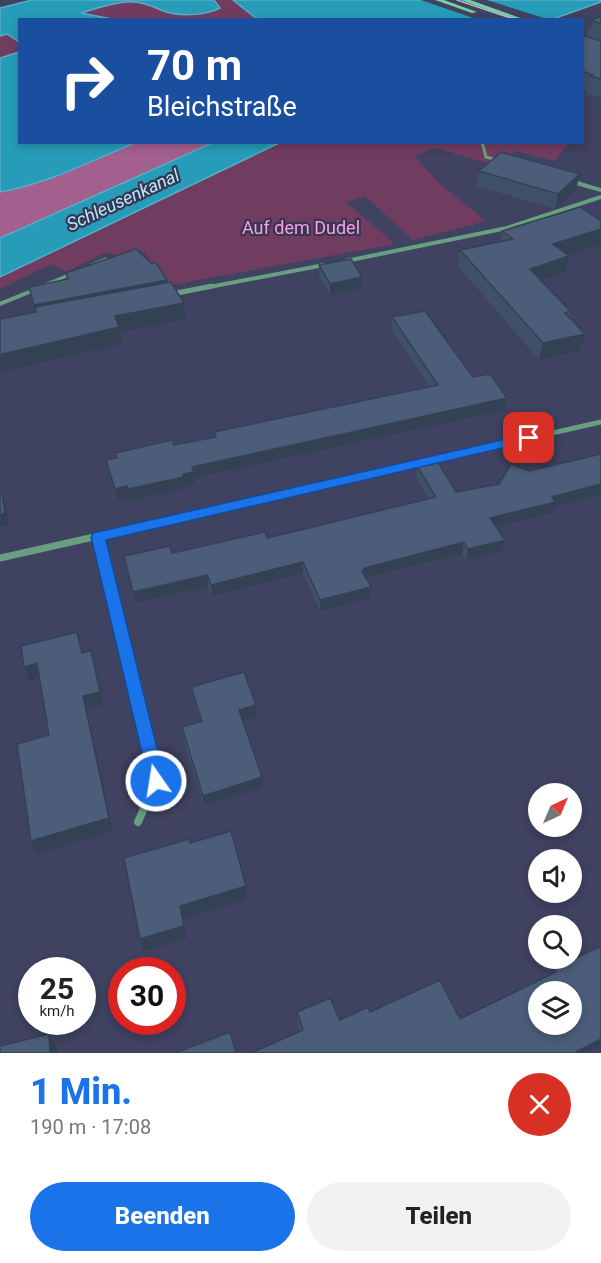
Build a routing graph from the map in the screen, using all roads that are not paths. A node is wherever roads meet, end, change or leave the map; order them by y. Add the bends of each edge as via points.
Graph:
1 (438, 0) edge
2 (464, 0) edge
3 (486, 16) dead end
4 (517, 18) edge
5 (483, 144) edge
6 (497, 160) edge
7 (564, 179) edge
8 (601, 190) edge
9 (601, 197) edge
10 (106, 259) edge
11 (86, 267) edge
12 (76, 272) edge
13 (170, 294) edge
14 (0, 304) edge
15 (601, 422) edge
16 (98, 537) junction
17 (0, 558) edge
18 (138, 822) dead end

1 - 3 main road
2 - 4 main road
5 - 6 lane via 486,157
7 - 8 street
9 - 13 street via 464,239
10 - 11 lane
12 - 14 lane
15 - 16 street
16 - 17 street
16 - 18 street via 156,781

